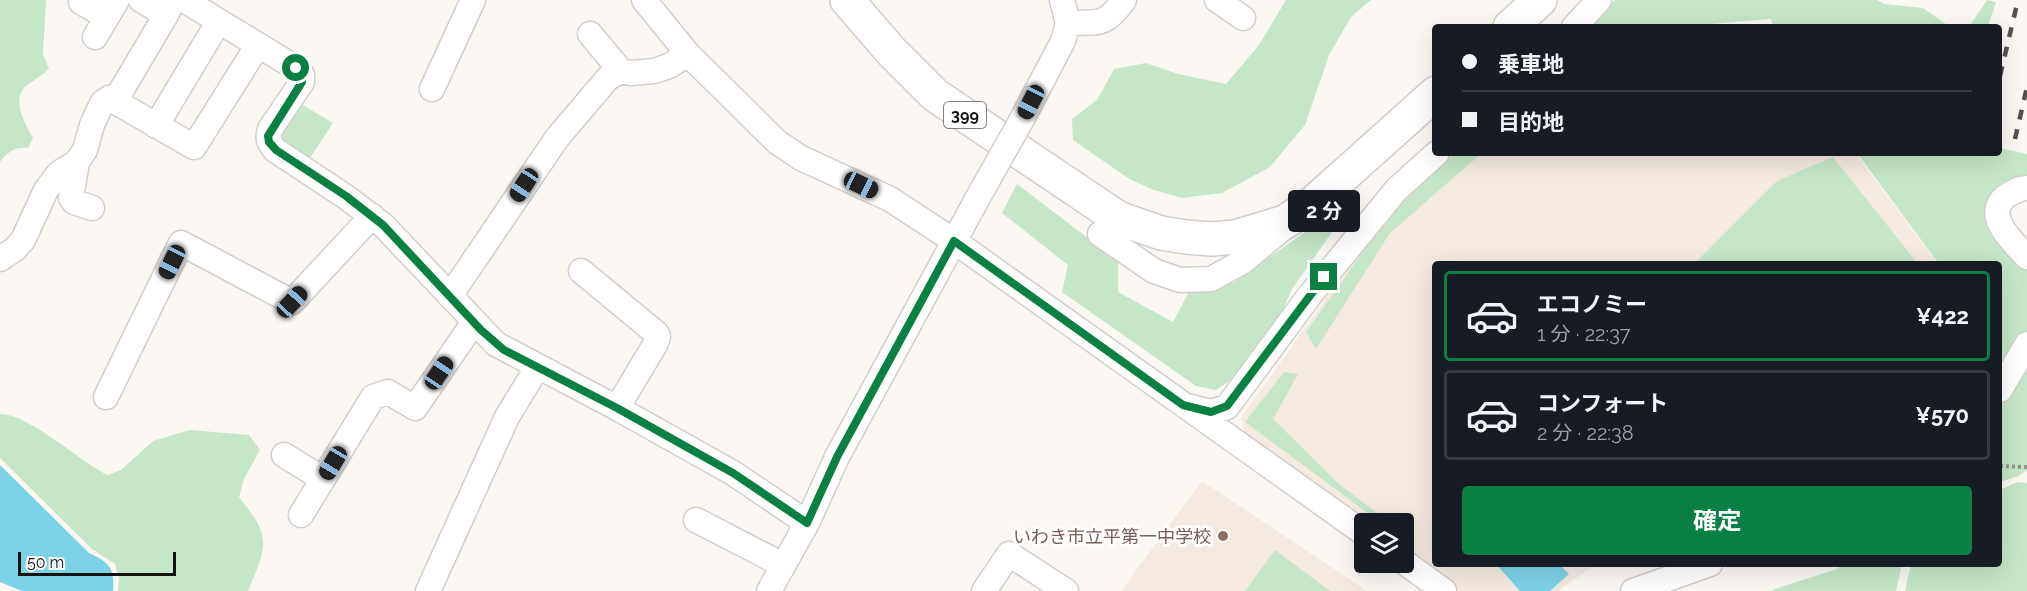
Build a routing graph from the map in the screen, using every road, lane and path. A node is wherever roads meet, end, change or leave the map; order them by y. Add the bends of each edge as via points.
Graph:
1 (141, 0) edge
2 (472, 0) edge
3 (644, 0) edge
4 (847, 0) edge
5 (1124, 0) edge
6 (1217, 0) edge
7 (1540, 0) edge
8 (1599, 0) edge
9 (81, 2) dead end
10 (174, 5) edge
11 (1065, 11) edge
12 (106, 18) edge
13 (1243, 18) dead end
14 (219, 21) junction
15 (1513, 24) edge
16 (1577, 24) edge
17 (590, 34) dead end
18 (258, 45) junction
19 (688, 54) junction
20 (621, 71) junction
21 (432, 88) dead end
22 (1432, 97) edge
23 (115, 101) junction
24 (156, 126) junction
25 (1434, 156) edge
26 (77, 162) junction
27 (2027, 188) edge
28 (1312, 204) junction
29 (92, 208) dead end
30 (372, 216) junction
31 (1100, 234) dead end
32 (954, 241) junction
33 (2027, 257) edge
34 (0, 259) edge
35 (581, 271) dead end
36 (450, 296) junction
37 (474, 321) junction
38 (2027, 344) edge
39 (538, 366) junction
40 (2002, 387) edge
41 (106, 397) dead end
42 (1183, 405) junction
43 (617, 408) junction
44 (284, 455) dead end
45 (2002, 466) edge
46 (2027, 467) edge
47 (323, 479) junction
48 (301, 515) dead end
49 (696, 520) dead end
50 (807, 523) junction
51 (1354, 526) edge
52 (1701, 567) edge
53 (1414, 569) edge
54 (778, 583) edge
55 (428, 591) edge
56 (984, 591) edge
57 (1066, 591) edge
58 (1444, 591) edge
59 (1633, 591) edge

1 - 10 street
2 - 21 street
3 - 19 street
4 - 28 highway, 399 via 935,95 1118,218 1161,233 1212,239 1235,237 1285,222
5 - 11 street via 1103,22
6 - 13 street
7 - 15 highway
8 - 16 street
9 - 12 street
10 - 14 street
10 - 23 street
11 - 32 street, bridge via 1064,41
14 - 18 street
14 - 24 street
17 - 20 street
18 - 24 street via 194,147
18 - 30 street via 302,75 302,82 270,129 269,142
19 - 20 street via 654,71
19 - 32 street via 785,147 890,199
20 - 36 street via 608,78 557,138
22 - 28 highway, 399
23 - 24 street
23 - 26 street via 109,98 102,103
25 - 42 street via 1397,189 1310,295 1227,406 1211,412
26 - 29 street via 70,198
26 - 34 street via 59,173 46,190 23,240
27 - 33 street via 2011,192 2000,202 1998,213 2000,227
28 - 31 street via 1242,262 1211,279 1180,280 1154,271
30 - 36 street
30 - 41 street via 292,302 181,243
32 - 42 street
32 - 50 street via 837,457
35 - 43 street via 658,336
36 - 37 street
37 - 39 street via 504,350
37 - 47 street via 416,408 388,392 373,397
38 - 40 street
39 - 43 street
39 - 55 street via 507,417
42 - 51 street
43 - 50 street via 733,473
44 - 47 street
45 - 46 path
47 - 48 street
49 - 54 street
50 - 54 street
52 - 59 street
53 - 58 street
56 - 57 street via 1009,554

